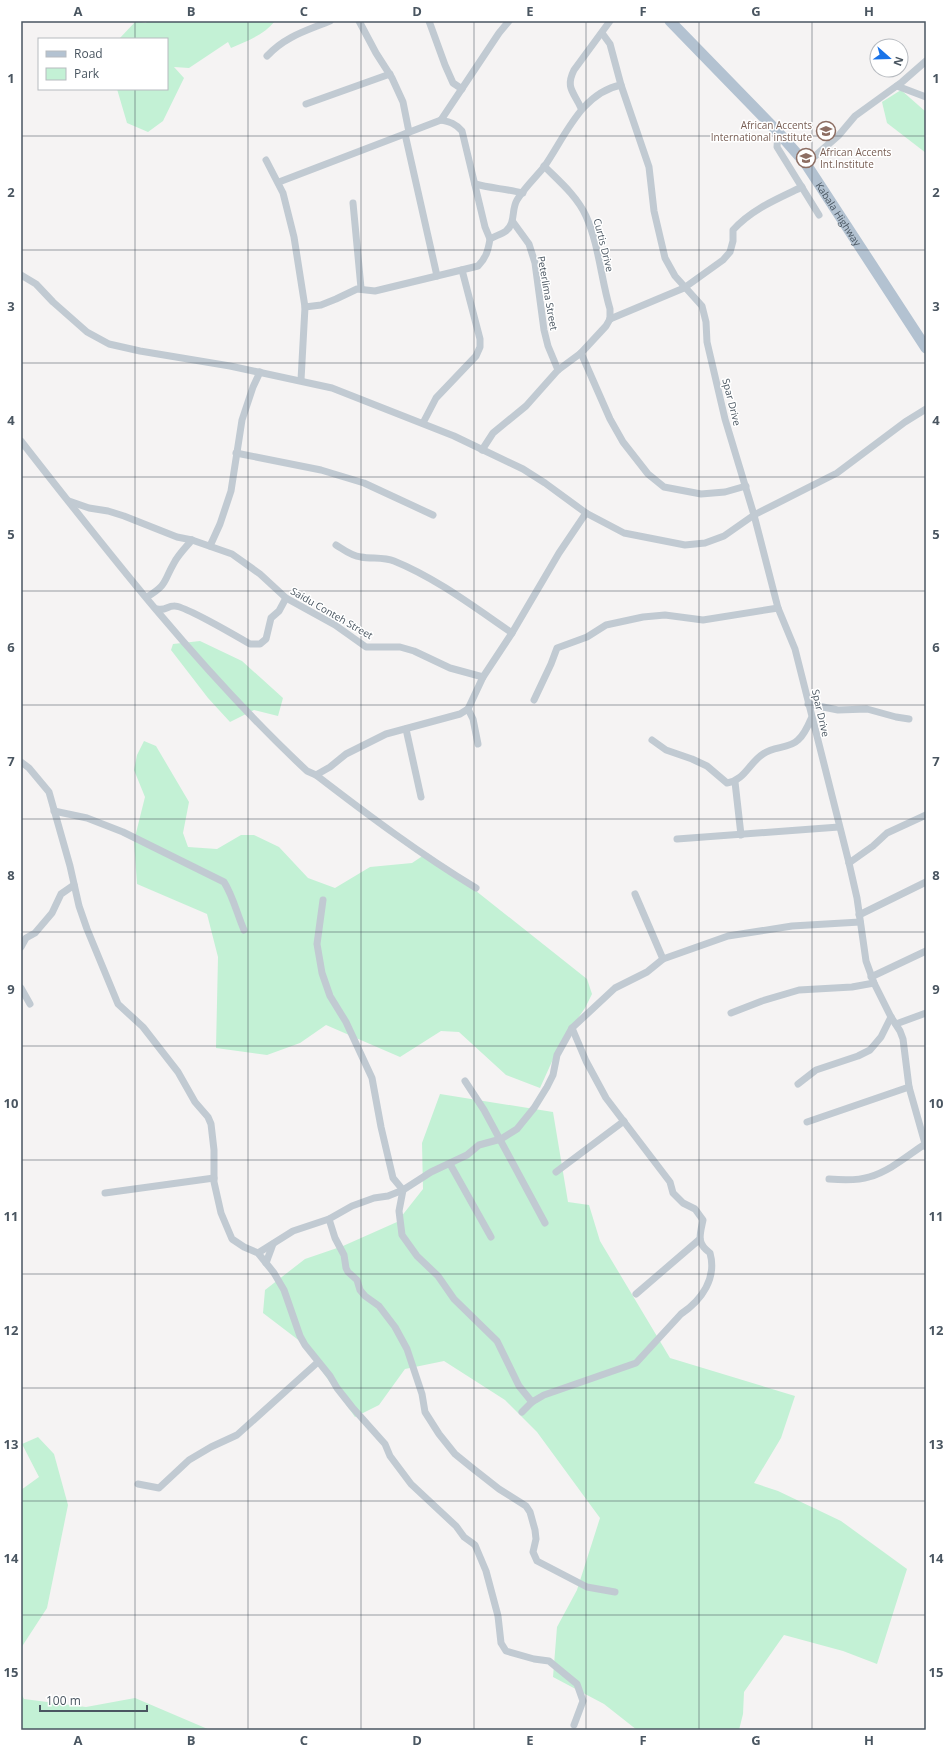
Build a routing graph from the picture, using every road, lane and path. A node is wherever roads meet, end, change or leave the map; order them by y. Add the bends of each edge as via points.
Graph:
1 (330, 21) edge
2 (359, 21) edge
3 (429, 21) edge
4 (509, 21) edge
5 (610, 21) edge
6 (670, 21) edge
7 (602, 33) junction
8 (267, 56) dead end
9 (926, 61) edge
10 (390, 74) junction
11 (621, 85) junction
12 (897, 86) junction
13 (462, 88) junction
14 (926, 97) edge
15 (306, 104) dead end
16 (581, 108) junction
17 (441, 120) junction
18 (778, 132) junction
19 (407, 133) junction
20 (266, 160) dead end
21 (806, 164) junction
22 (544, 166) junction
23 (279, 182) junction
24 (475, 184) junction
25 (802, 187) junction
26 (523, 193) junction
27 (353, 203) dead end
28 (819, 215) dead end
29 (513, 222) junction
30 (490, 239) junction
31 (462, 270) junction
32 (21, 275) edge
33 (437, 276) junction
34 (361, 288) junction
35 (684, 288) junction
36 (305, 307) junction
37 (610, 319) junction
38 (926, 348) edge
39 (581, 353) junction
40 (558, 370) junction
41 (260, 372) junction
42 (301, 380) junction
43 (926, 409) edge
44 (423, 423) junction
45 (21, 441) edge
46 (482, 450) junction
47 (236, 453) junction
48 (746, 486) junction
49 (68, 500) junction
50 (586, 513) junction
51 (433, 515) dead end
52 (754, 515) junction
53 (192, 540) junction
54 (336, 545) dead end
55 (210, 546) junction
56 (147, 597) junction
57 (286, 598) junction
58 (778, 608) junction
59 (156, 609) junction
60 (512, 633) junction
61 (483, 677) junction
62 (534, 700) dead end
63 (808, 704) junction
64 (468, 709) junction
65 (812, 719) junction
66 (909, 719) dead end
67 (406, 729) junction
68 (652, 740) dead end
69 (478, 744) dead end
70 (21, 762) edge
71 (316, 775) junction
72 (735, 782) junction
73 (421, 797) dead end
74 (54, 811) junction
75 (926, 815) edge
76 (839, 827) junction
77 (741, 835) junction
78 (677, 839) dead end
79 (849, 863) junction
80 (926, 882) edge
81 (74, 886) junction
82 (476, 888) dead end
83 (635, 894) dead end
84 (323, 900) dead end
85 (860, 919) junction
86 (244, 930) dead end
87 (21, 947) edge
88 (926, 951) edge
89 (663, 959) junction
90 (872, 980) junction
91 (21, 988) edge
92 (30, 1004) dead end
93 (731, 1013) dead end
94 (926, 1013) edge
95 (891, 1017) junction
96 (896, 1024) junction
97 (572, 1028) junction
98 (465, 1081) dead end
99 (798, 1084) dead end
100 (909, 1087) junction
101 (624, 1122) junction
102 (807, 1122) dead end
103 (501, 1139) junction
104 (926, 1145) edge
105 (450, 1164) junction
106 (556, 1172) dead end
107 (214, 1178) junction
108 (829, 1179) dead end
109 (403, 1190) junction
110 (105, 1193) dead end
111 (329, 1219) junction
112 (546, 1223) dead end
113 (491, 1237) dead end
114 (700, 1240) junction
115 (272, 1244) junction
116 (258, 1253) junction
117 (266, 1263) junction
118 (636, 1294) dead end
119 (318, 1362) junction
120 (532, 1402) junction
121 (522, 1412) dead end
122 (138, 1484) dead end
123 (615, 1592) dead end
124 (574, 1725) dead end

1 - 8 street via 291,36 277,45
2 - 10 street
3 - 13 street via 453,83
4 - 13 street
5 - 7 street
6 - 18 main road, Kabala Highway
7 - 11 street, Spar Drive via 610,44
7 - 16 street via 570,77 569,84
9 - 12 street
10 - 15 street
10 - 19 street via 403,102
11 - 16 street via 610,87
11 - 35 street, Spar Drive via 649,167 654,211 665,258
12 - 14 street
12 - 21 street via 855,116 839,135
13 - 17 street
16 - 22 street
17 - 19 street
17 - 24 street via 456,124 462,131
18 - 21 main road, Kabala Highway
18 - 25 street via 777,147
19 - 23 street
19 - 33 street
20 - 23 street
21 - 38 main road, Kabala Highway
22 - 26 street
22 - 37 street, Curtis Drive via 571,193 586,215 610,309
23 - 36 street via 289,214
24 - 26 street
24 - 30 street
25 - 28 street
25 - 35 street via 742,219 733,230 730,252
26 - 29 street via 513,210
27 - 34 street
29 - 30 street via 505,232
29 - 40 street, Peterlima Street via 529,244 533,257 544,330
30 - 31 street via 488,251 478,266
31 - 33 street
31 - 44 street via 480,347 476,356 436,398
32 - 41 street via 36,284 87,332 109,344
33 - 34 street via 375,292
34 - 36 street via 336,299
35 - 37 street
35 - 48 street, Spar Drive via 702,306 707,342 724,412
36 - 42 street
37 - 39 street
39 - 40 street
39 - 48 street via 610,418 624,442 648,474 664,487 701,494 725,492
40 - 46 street via 526,406 493,434
41 - 42 street
41 - 47 street via 242,420
42 - 44 street via 332,388
43 - 52 street via 837,473
44 - 46 street
45 - 49 street
46 - 50 street via 523,469
47 - 51 street via 321,470 364,483
47 - 55 street via 231,491
48 - 52 street, Spar Drive
49 - 53 street, Saidu Conteh Street via 89,508 108,510 177,537
49 - 56 street
50 - 52 street via 624,533 685,545 705,543 724,536
50 - 60 street
52 - 58 street, Spar Drive
53 - 55 street, Saidu Conteh Street
53 - 56 street via 174,562 167,580 160,589
54 - 60 street via 349,554 392,560 407,567 465,600
55 - 57 street, Saidu Conteh Street via 232,554 246,563
56 - 59 street
57 - 59 street via 279,611 271,618 266,639 260,644 250,644 187,610 174,606 164,610
57 - 61 street, Saidu Conteh Street via 335,625 366,647 400,647 450,668
58 - 62 street via 703,620 665,615 606,625 587,637 557,648
58 - 63 street, Spar Drive via 795,649
59 - 71 street via 228,693 307,771
60 - 61 street
61 - 64 street
63 - 65 street, Spar Drive
63 - 66 street via 838,710 867,709
64 - 67 street via 460,714
64 - 69 street via 473,719
65 - 72 street via 798,740 763,754
65 - 76 street, Spar Drive
67 - 71 street via 386,734 346,754
67 - 73 street
68 - 72 street via 666,750 707,766 727,783
70 - 74 street via 49,792
71 - 82 street via 390,832
72 - 77 street
74 - 81 street
74 - 86 street via 87,818 123,832 224,882 230,890
75 - 79 street via 887,832
76 - 77 street
76 - 79 street, Spar Drive
77 - 78 street
79 - 85 street, Spar Drive
80 - 85 street
81 - 87 street via 61,894 52,913 26,938
81 - 107 street via 87,930 118,1004 148,1032 208,1117 214,1150
83 - 89 street
84 - 109 street via 317,944 322,974 330,996 346,1022 372,1078 393,1178
85 - 89 street via 728,936
85 - 90 street, Spar Drive via 866,961
88 - 90 street
89 - 97 street via 647,972 616,988
90 - 93 street via 852,988 799,990
90 - 95 street, Spar Drive
91 - 92 street
94 - 96 street
95 - 96 street, Spar Drive
95 - 99 street via 881,1037 870,1050 816,1070
96 - 100 street, Spar Drive via 903,1039
97 - 101 street via 606,1098
97 - 103 street via 557,1055 553,1075 534,1108 516,1129
98 - 103 street
100 - 102 street
100 - 104 street, Spar Drive
101 - 106 street
101 - 114 street via 670,1182 674,1193 683,1203 695,1209 703,1220
103 - 105 street via 480,1145
103 - 112 street
104 - 108 street via 893,1167 869,1178
105 - 109 street via 431,1172
105 - 113 street
107 - 110 street
107 - 116 street via 221,1213 232,1239 244,1248
109 - 111 street via 352,1206
109 - 120 street via 399,1211 402,1235 417,1256 438,1276 454,1299 497,1341 519,1386
111 - 115 street via 293,1231
111 - 123 street via 348,1272 357,1280 365,1296 379,1306 408,1349 425,1412 439,1434 455,1454 499,1490 526,1506 535,1530 533,1552 537,1561 587,1587
114 - 118 street
114 - 120 street via 703,1248 710,1253 712,1261 712,1270 704,1294 691,1308 681,1314 636,1363 544,1395
115 - 116 street
115 - 117 street
116 - 117 street
117 - 119 street via 284,1290 300,1336
119 - 122 street via 237,1435 189,1460 159,1488
119 - 124 street via 352,1407 385,1444 390,1456 411,1484 474,1545 486,1572 498,1616 501,1643 506,1651 549,1661 577,1684 583,1701
120 - 121 street

